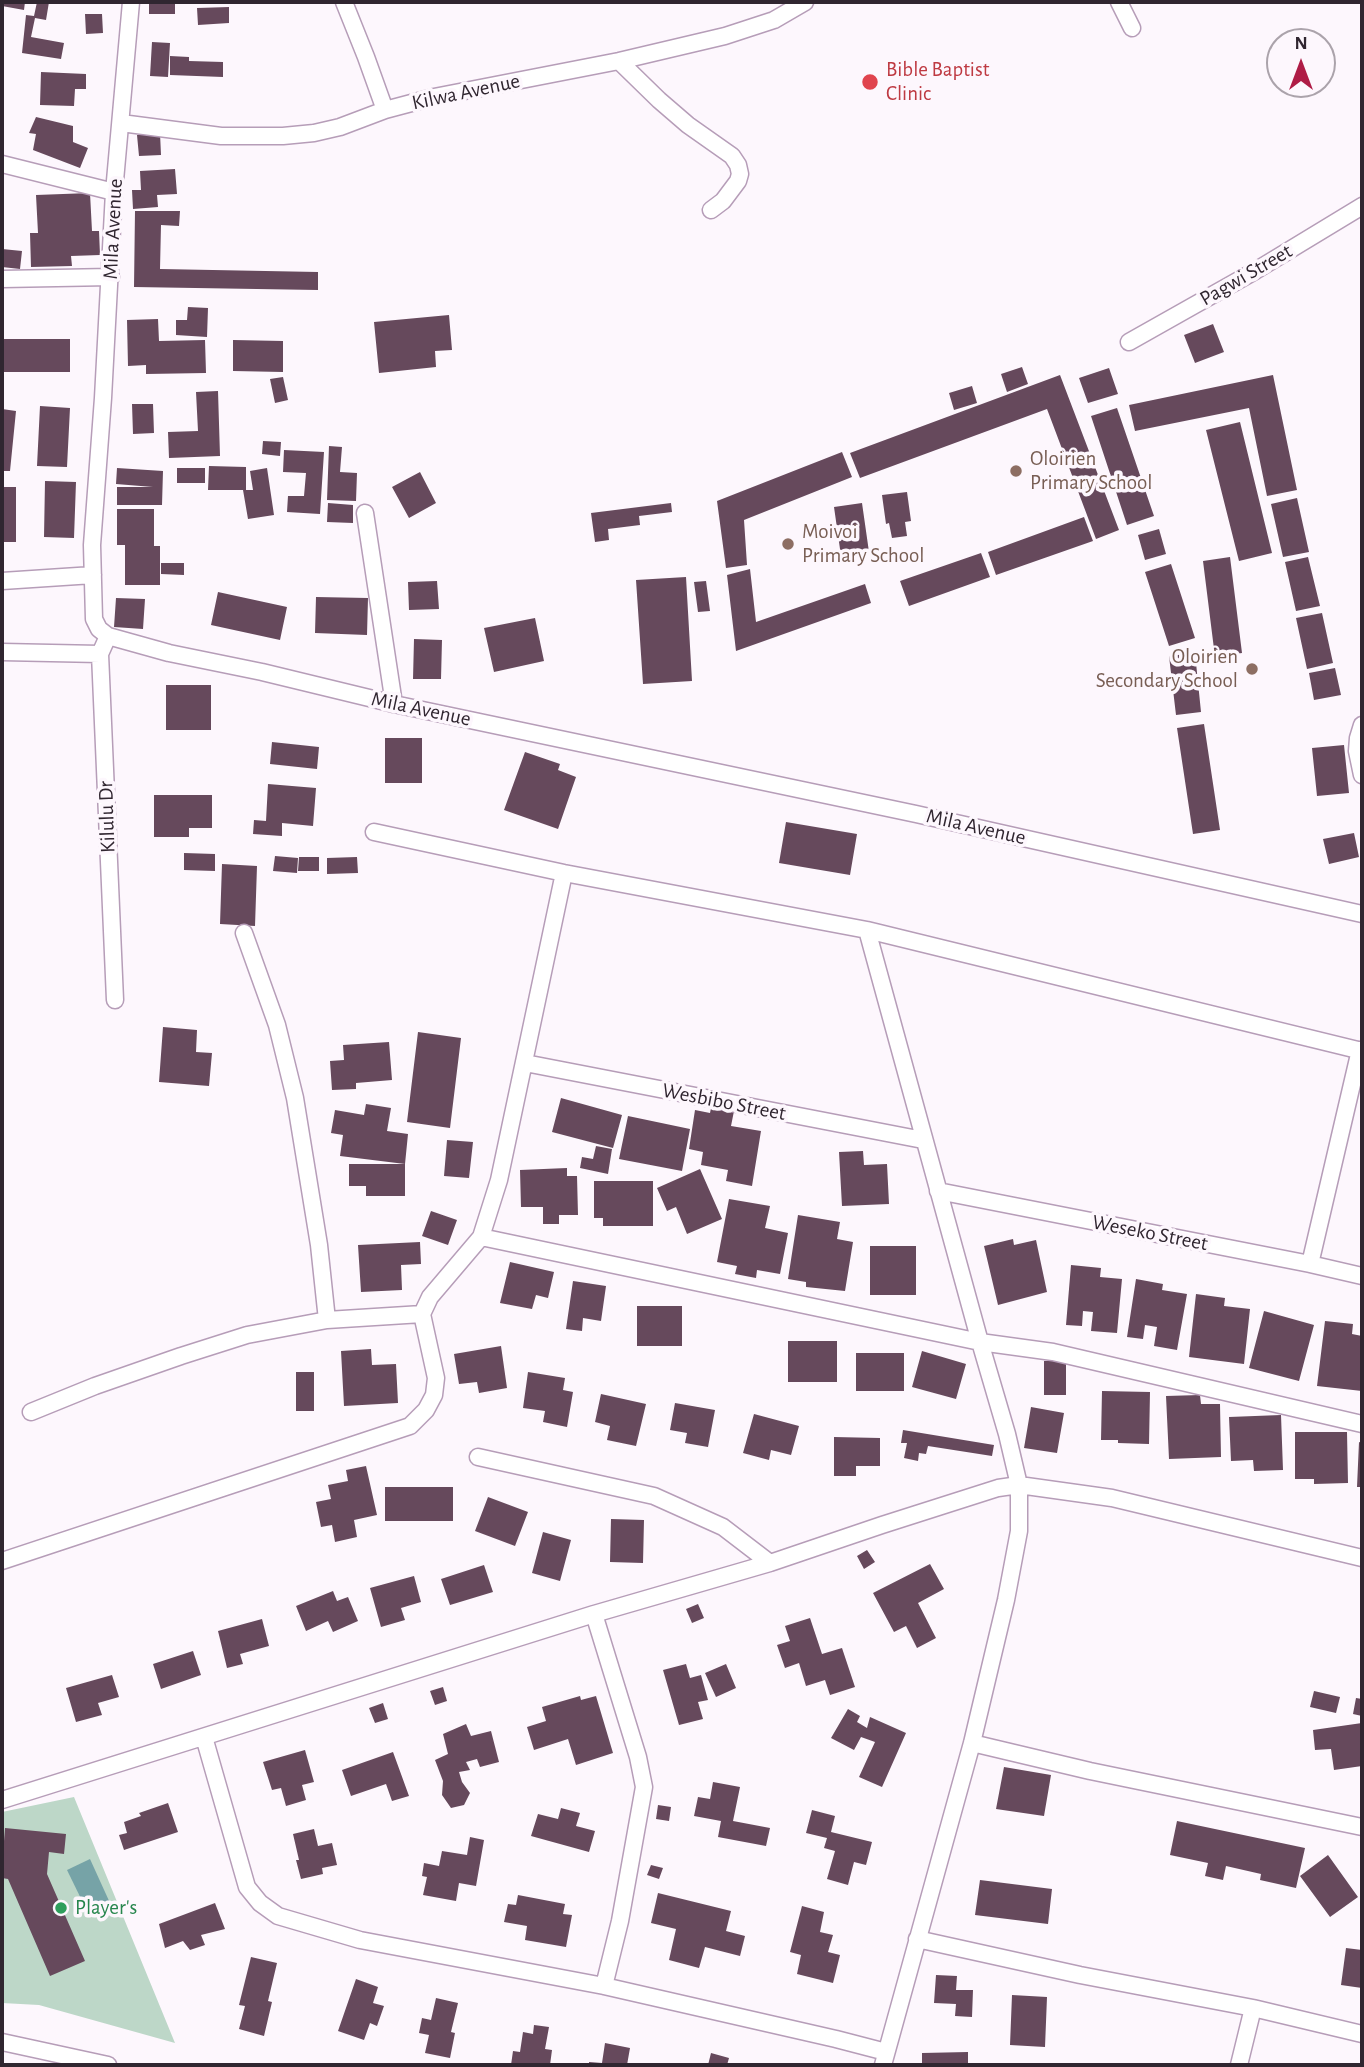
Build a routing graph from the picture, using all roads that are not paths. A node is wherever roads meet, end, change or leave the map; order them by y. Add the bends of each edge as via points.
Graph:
1 (131, 2) edge
2 (344, 2) edge
3 (806, 2) edge
4 (1119, 2) edge
5 (1132, 28) dead end
6 (619, 61) junction
7 (385, 110) junction
8 (121, 123) junction
9 (2, 164) edge
10 (114, 192) junction
11 (1362, 206) edge
12 (710, 210) dead end
13 (111, 277) junction
14 (2, 279) edge
15 (1129, 342) dead end
16 (365, 513) dead end
17 (93, 575) junction
18 (2, 581) edge
19 (108, 636) junction
20 (2, 652) edge
21 (100, 654) junction
22 (394, 704) junction
23 (1362, 725) edge
24 (1362, 775) edge
25 (374, 832) dead end
26 (564, 873) junction
27 (1362, 914) edge
28 (867, 930) junction
29 (244, 933) dead end
30 (115, 1000) dead end
31 (1361, 1050) edge
32 (525, 1063) junction
33 (923, 1140) junction
34 (938, 1191) junction
35 (481, 1237) junction
36 (1310, 1264) junction
37 (1362, 1276) edge
38 (422, 1314) junction
39 (327, 1320) junction
40 (979, 1342) junction
41 (32, 1412) dead end
42 (1362, 1424) edge
43 (478, 1457) dead end
44 (1019, 1485) junction
45 (1362, 1558) edge
46 (2, 1561) edge
47 (770, 1563) junction
48 (594, 1614) junction
49 (204, 1737) junction
50 (972, 1743) junction
51 (2, 1800) edge
52 (1362, 1827) edge
53 (917, 1939) junction
54 (604, 1986) junction
55 (1253, 2008) junction
56 (1362, 2034) edge
57 (2, 2042) edge
58 (885, 2059) edge
59 (108, 2065) edge
60 (1239, 2065) edge

1 - 8 street, Mila Avenue
2 - 7 street
3 - 6 street, Kilwa Avenue via 774,20 725,36
4 - 5 street
6 - 7 street, Kilwa Avenue
6 - 12 street via 738,165 738,181
7 - 8 street, Kilwa Avenue via 340,127 283,136 221,136
8 - 10 street, Mila Avenue
9 - 10 street
10 - 13 street, Mila Avenue
11 - 15 street, Pagwi Street
13 - 14 street
13 - 17 street, Mila Avenue
16 - 22 street
17 - 18 street
17 - 19 street, Mila Avenue via 94,619
19 - 21 street, Kilulu Dr
19 - 22 street, Mila Avenue
20 - 21 street
21 - 30 street, Kilulu Dr
22 - 27 street, Mila Avenue
23 - 24 street via 1357,751
25 - 26 street
26 - 28 street
26 - 32 street
28 - 31 street
28 - 33 street
29 - 39 street via 277,1024 295,1098
31 - 36 street
32 - 33 street, Wesbibo Street
32 - 35 street
33 - 34 street
34 - 36 street, Weseko Street
34 - 40 street
35 - 38 street via 430,1297
35 - 40 street
36 - 37 street, Weseko Street
38 - 39 street
38 - 46 street via 436,1378 426,1410 410,1426
39 - 41 street via 247,1335
40 - 42 street via 1053,1352
40 - 44 street
43 - 47 street via 654,1496 723,1527
44 - 45 street via 1112,1498
44 - 47 street
44 - 50 street via 1019,1531
47 - 48 street
48 - 49 street
48 - 54 street via 644,1787
49 - 51 street
49 - 54 street via 247,1887 278,1916 360,1940
50 - 52 street
50 - 53 street
53 - 55 street
53 - 58 street
54 - 58 street via 836,2039
55 - 56 street
55 - 60 street
57 - 59 street

